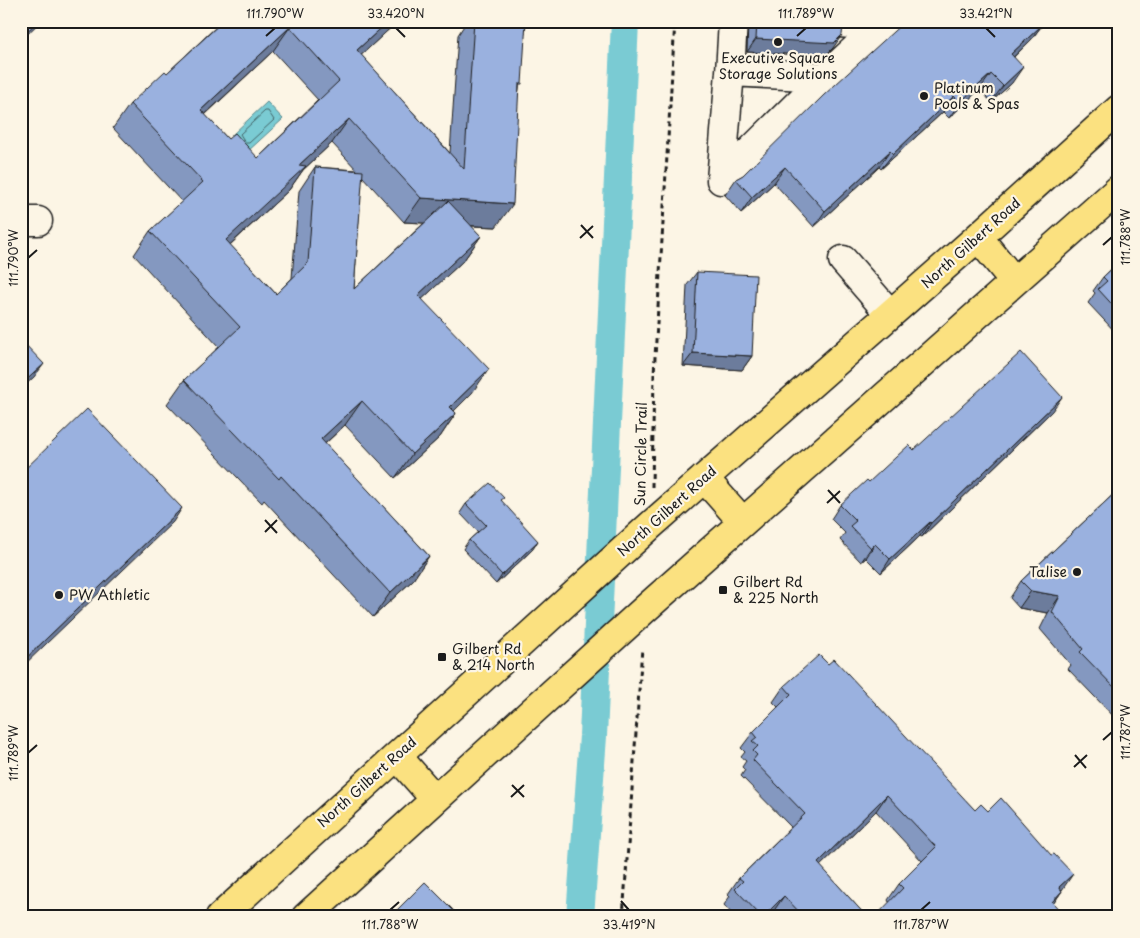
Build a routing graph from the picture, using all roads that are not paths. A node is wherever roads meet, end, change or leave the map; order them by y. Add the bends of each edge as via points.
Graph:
1 (733, 21) edge
2 (811, 21) edge
3 (882, 24) edge
4 (730, 72) junction
5 (825, 77) junction
6 (1119, 109) edge
7 (1119, 189) edge
8 (978, 237) junction
9 (843, 260) dead end
10 (1014, 281) junction
11 (890, 314) junction
12 (704, 478) junction
13 (743, 522) junction
14 (397, 756) junction
15 (435, 799) junction
16 (220, 917) edge
17 (306, 917) edge

1 - 4 lane
2 - 3 lane
3 - 5 lane
4 - 5 lane
4 - 5 lane via 721,180
6 - 8 main road, North Gilbert Road
7 - 10 main road
8 - 10 main road
8 - 11 main road, North Gilbert Road
9 - 11 lane
10 - 13 main road
11 - 12 main road, North Gilbert Road
12 - 13 main road
12 - 14 main road, North Gilbert Road
13 - 15 main road
14 - 15 main road
14 - 16 main road, North Gilbert Road
15 - 17 main road

